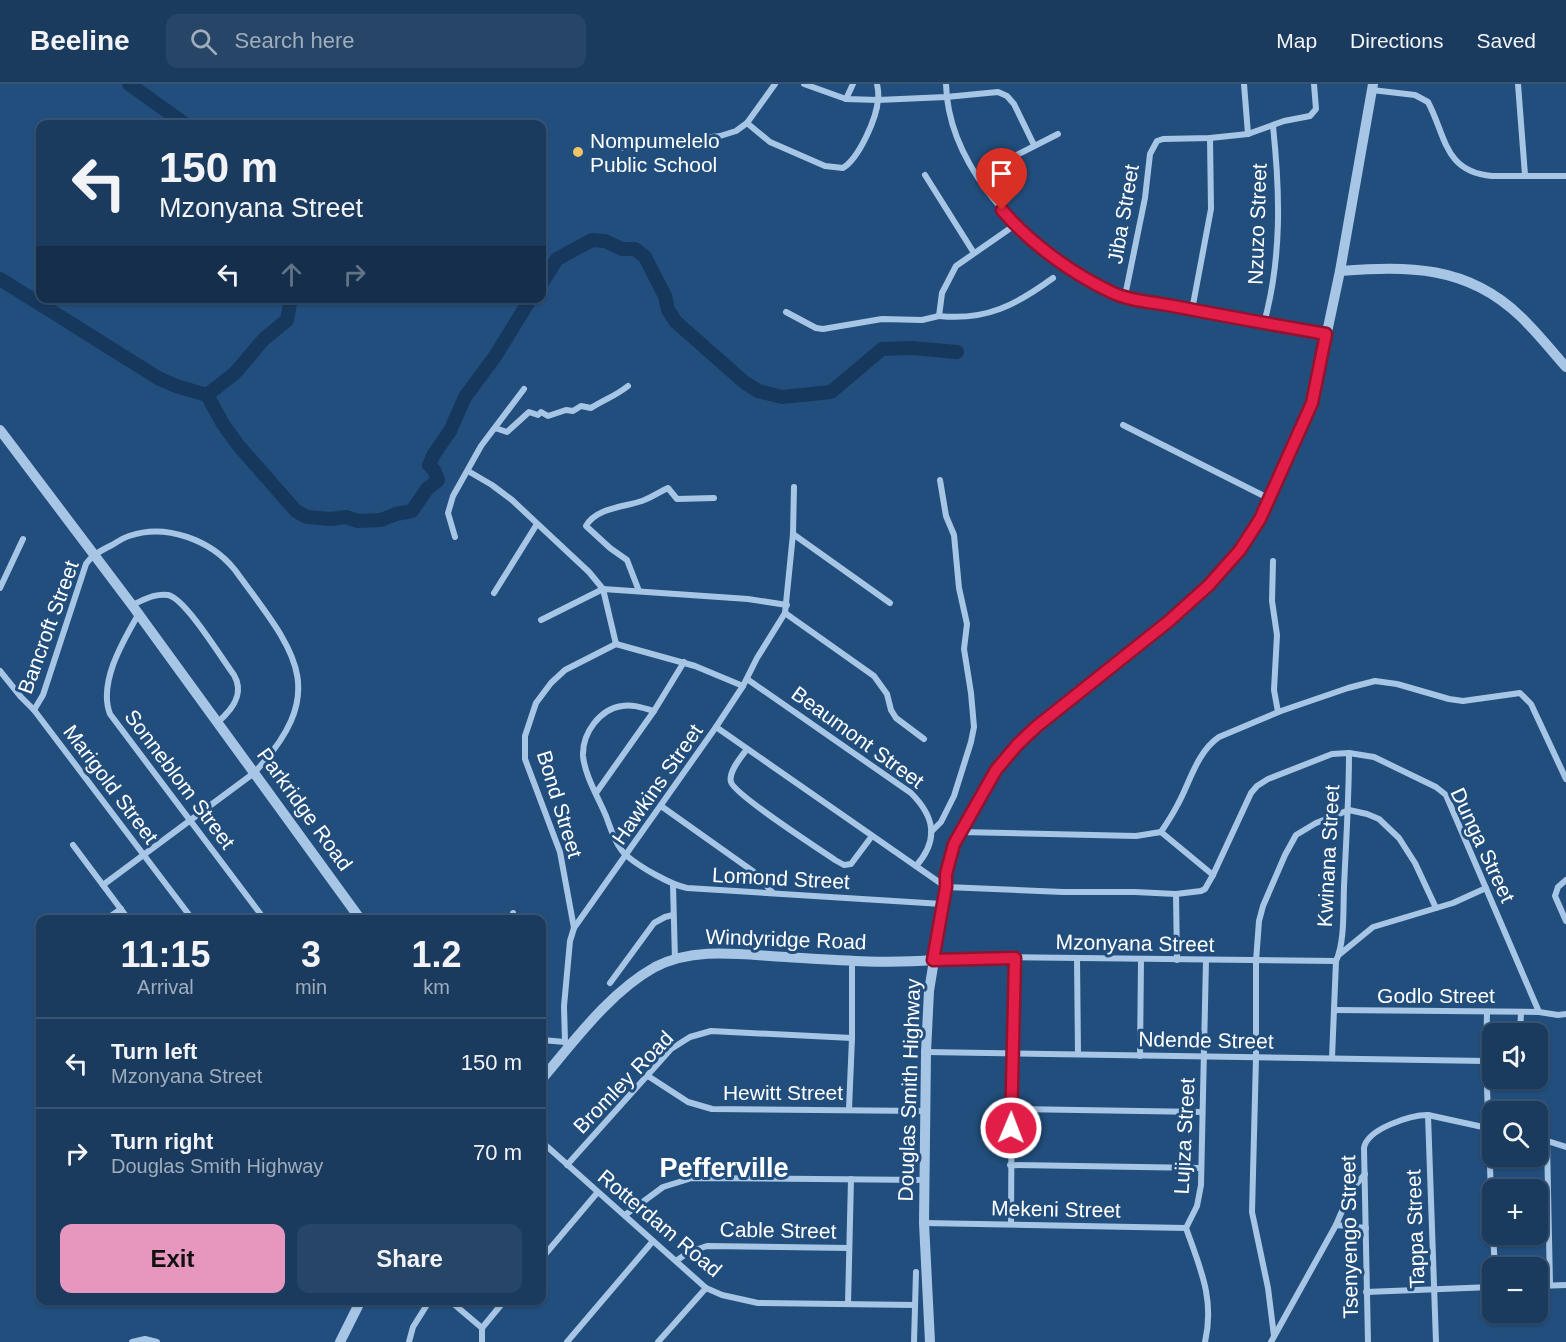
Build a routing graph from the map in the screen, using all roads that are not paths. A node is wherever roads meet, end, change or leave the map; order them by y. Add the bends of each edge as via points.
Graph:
1 (775, 84) edge
2 (804, 84) edge
3 (852, 84) edge
4 (877, 84) edge
5 (946, 84) edge
6 (1244, 84) edge
7 (1314, 84) edge
8 (1518, 84) edge
9 (1372, 87) edge
10 (946, 97) junction
11 (846, 99) junction
12 (878, 100) junction
13 (747, 123) junction
14 (1273, 126) junction
15 (1058, 134) dead end
16 (1248, 134) junction
17 (1210, 138) junction
18 (1034, 145) junction
19 (622, 148) dead end
20 (997, 165) dead end
21 (925, 175) dead end
22 (1525, 175) junction
23 (1563, 176) edge
24 (1566, 183) edge
25 (1015, 225) junction
26 (974, 253) junction
27 (1340, 271) junction
28 (1053, 278) dead end
29 (1125, 297) junction
30 (1192, 310) junction
31 (786, 312) dead end
32 (939, 316) junction
33 (1263, 323) junction
34 (1326, 334) junction
35 (1566, 367) edge
36 (628, 386) dead end
37 (524, 389) dead end
38 (1123, 425) dead end
39 (495, 428) junction
40 (0, 430) edge
41 (468, 471) junction
42 (940, 480) dead end
43 (794, 487) dead end
44 (1271, 496) junction
45 (714, 498) dead end
46 (537, 524) junction
47 (793, 534) junction
48 (455, 537) dead end
49 (23, 539) dead end
50 (93, 555) junction
51 (1274, 561) dead end
52 (0, 588) edge
53 (603, 589) junction
54 (639, 591) junction
55 (494, 593) dead end
56 (890, 603) dead end
57 (787, 605) junction
58 (135, 610) junction
59 (786, 614) junction
60 (541, 620) dead end
61 (616, 644) junction
62 (684, 662) junction
63 (0, 671) edge
64 (747, 679) junction
65 (743, 686) junction
66 (34, 710) junction
67 (654, 711) junction
68 (1278, 712) junction
69 (218, 722) junction
70 (716, 727) junction
71 (924, 739) dead end
72 (747, 749) junction
73 (1349, 753) junction
74 (254, 773) junction
75 (1566, 779) edge
76 (596, 794) junction
77 (661, 806) junction
78 (1349, 810) junction
79 (190, 820) junction
80 (931, 832) junction
81 (960, 832) junction
82 (1161, 832) junction
83 (872, 836) junction
84 (73, 845) dead end
85 (143, 854) junction
86 (627, 856) junction
87 (915, 866) junction
88 (1213, 875) junction
89 (1566, 880) edge
90 (103, 885) junction
91 (673, 885) junction
92 (946, 887) junction
93 (1486, 888) junction
94 (773, 893) junction
95 (1176, 894) junction
96 (942, 904) junction
97 (1436, 908) junction
98 (121, 909) junction
99 (112, 915) edge
100 (125, 915) edge
101 (189, 915) edge
102 (261, 915) edge
103 (357, 915) edge
104 (673, 915) junction
105 (1566, 921) edge
106 (574, 928) junction
107 (1015, 958) junction
108 (1077, 958) junction
109 (1338, 958) junction
110 (675, 960) junction
111 (933, 960) junction
112 (1141, 960) junction
113 (1177, 960) junction
114 (1206, 960) junction
115 (852, 961) junction
116 (1256, 961) junction
117 (610, 983) dead end
118 (1334, 1010) junction
119 (1487, 1012) junction
120 (1521, 1012) junction
121 (1539, 1012) junction
122 (1566, 1014) edge
123 (1487, 1023) edge
124 (1520, 1023) edge
125 (852, 1038) junction
126 (546, 1041) edge
127 (566, 1045) junction
128 (926, 1052) junction
129 (1012, 1053) junction
130 (1078, 1054) junction
131 (1140, 1056) junction
132 (1204, 1057) junction
133 (1256, 1058) junction
134 (1332, 1058) junction
135 (1482, 1062) edge
136 (546, 1073) edge
137 (648, 1076) junction
138 (849, 1109) junction
139 (1012, 1109) junction
140 (925, 1112) junction
141 (1202, 1112) junction
142 (1428, 1115) junction
143 (1482, 1127) edge
144 (1548, 1141) edge
145 (546, 1146) edge
146 (1566, 1147) edge
147 (567, 1165) junction
148 (1010, 1165) junction
149 (1548, 1167) edge
150 (1201, 1168) junction
151 (1365, 1174) junction
152 (851, 1179) junction
153 (924, 1180) junction
154 (597, 1193) junction
155 (625, 1215) junction
156 (924, 1223) junction
157 (1011, 1224) junction
158 (1336, 1225) junction
159 (1186, 1228) junction
160 (1366, 1228) junction
161 (653, 1241) junction
162 (849, 1248) junction
163 (546, 1253) edge
164 (676, 1261) junction
165 (916, 1272) dead end
166 (1550, 1285) joint
167 (1566, 1285) edge
168 (706, 1288) junction
169 (1482, 1288) edge
170 (1433, 1290) junction
171 (1366, 1292) junction
172 (848, 1304) junction
173 (358, 1305) edge
174 (427, 1305) edge
175 (455, 1305) edge
176 (501, 1305) edge
177 (915, 1305) junction
178 (482, 1328) junction
179 (1272, 1339) edge
180 (132, 1342) edge
181 (157, 1342) edge
182 (340, 1342) edge
183 (409, 1342) edge
184 (482, 1342) edge
185 (567, 1342) edge
186 (658, 1342) edge
187 (914, 1342) edge
188 (930, 1342) edge
189 (1205, 1342) edge
190 (1368, 1342) edge
191 (1436, 1342) edge

1 - 13 street
2 - 11 street
3 - 11 street
4 - 12 street
5 - 10 street
6 - 16 street
7 - 14 street via 1315,112
8 - 22 street
9 - 22 street via 1415,95 1428,102 1449,151 1467,169 1484,175
9 - 27 street, Douglas Smith Highway
10 - 12 street
10 - 18 street via 1003,93 1014,104
10 - 25 street via 964,151 992,198
11 - 12 street
12 - 13 street via 855,157 843,168 825,166 770,142
13 - 19 street via 720,136
14 - 16 street
14 - 33 street, Nzuzo Street via 1279,180 1278,243
15 - 18 street
16 - 17 street
17 - 29 street, Jiba Street via 1160,140 1152,147
17 - 30 street via 1211,209
18 - 20 street
21 - 26 street
22 - 23 street
23 - 24 street
25 - 26 street
25 - 29 street via 1064,264
26 - 32 street via 951,273 942,293
27 - 34 street, Douglas Smith Highway
27 - 35 street via 1403,268 1461,279 1486,291 1520,316
28 - 32 street via 1023,300 998,311 965,317
29 - 30 street
30 - 33 street
31 - 32 street via 823,329
33 - 34 street
34 - 44 street, Douglas Smith Highway via 1312,403
36 - 39 street via 591,408 581,406 549,416 529,412 507,432
37 - 39 street
38 - 44 street
39 - 41 street
40 - 50 street, Parkridge Road
41 - 46 street via 492,484
41 - 48 street via 448,510
42 - 80 street via 946,516 954,535 967,624 964,649 974,727 954,796
43 - 47 street
44 - 81 street, Douglas Smith Highway via 1245,543 1209,585 1018,744 996,770
45 - 54 street via 678,500 668,488 590,520 586,526 627,560
46 - 53 street
46 - 55 street
47 - 56 street
47 - 57 street
49 - 52 street
50 - 58 street, Parkridge Road
50 - 66 street, Bancroft Street via 82,572 43,694
50 - 74 street via 129,536 169,533 203,543 235,570 277,628 292,653 297,671 298,702 290,723 271,755
51 - 68 street via 1274,690
53 - 54 street
53 - 60 street
53 - 61 street
54 - 57 street
57 - 59 street
58 - 69 street, Parkridge Road
58 - 69 street via 150,597 169,595 187,609 239,687 232,708
58 - 79 street, Sonneblom Street via 109,679 108,708
59 - 64 street, Hawkins Street
59 - 71 street via 873,676 887,694 896,718
61 - 62 street
61 - 106 street, Bond Street via 565,670 551,683 536,703 525,736 525,759 560,852
62 - 65 street
62 - 67 street
63 - 66 street, Marigold Street
64 - 65 street, Hawkins Street
64 - 80 street, Beaumont Street via 910,793 927,814
65 - 70 street, Hawkins Street
66 - 85 street, Marigold Street
67 - 76 street
67 - 76 street via 624,705 596,720 583,753
68 - 75 street via 1375,681 1463,701 1520,693 1531,704
68 - 82 street via 1210,743
69 - 74 street, Parkridge Road
70 - 72 street
70 - 77 street, Hawkins Street
72 - 83 street
72 - 83 street via 731,776 732,785 825,853 848,866
73 - 78 street, Kwinana Street
73 - 88 street, Dunga Street via 1332,754 1257,786
73 - 93 street, Dunga Street via 1374,757 1443,791
74 - 79 street
74 - 103 street, Parkridge Road
76 - 86 street
77 - 86 street, Hawkins Street
77 - 94 street via 754,872
78 - 97 street via 1379,819 1399,838
78 - 109 street, Kwinana Street
78 - 116 street via 1302,830 1292,841 1263,906
79 - 85 street
79 - 102 street, Sonneblom Street
80 - 87 street via 926,854
81 - 82 street via 1136,836
81 - 92 street, Douglas Smith Highway via 950,856
82 - 88 street
83 - 87 street
84 - 90 street
85 - 90 street
85 - 101 street, Marigold Street
86 - 91 street, Lomond Street
86 - 106 street, Hawkins Street
87 - 92 street
88 - 95 street, Dunga Street via 1205,889
89 - 105 street via 1555,894
90 - 98 street
91 - 94 street, Lomond Street
91 - 104 street
92 - 95 street, Dunga Street
92 - 96 street, Douglas Smith Highway
93 - 97 street
93 - 121 street, Dunga Street
94 - 96 street, Lomond Street
95 - 113 street
96 - 111 street, Douglas Smith Highway
97 - 109 street via 1373,927
98 - 99 street
98 - 100 street
104 - 110 street
104 - 117 street via 654,923
106 - 127 street, Bond Street via 564,1006
107 - 108 street, Mzonyana Street
107 - 111 street, Mzonyana Street
107 - 129 street
108 - 112 street, Mzonyana Street
108 - 130 street
109 - 116 street, Mzonyana Street
109 - 118 street, Kwinana Street
110 - 115 street, Windyridge Road via 712,954
110 - 127 street, Windyridge Road via 657,966 623,989
111 - 115 street, Windyridge Road
111 - 128 street, Douglas Smith Highway
112 - 113 street, Mzonyana Street
112 - 131 street
113 - 114 street, Mzonyana Street
114 - 116 street, Mzonyana Street
114 - 132 street, Lujiza Street
115 - 125 street
116 - 133 street
118 - 119 street, Godlo Street
118 - 134 street, Kwinana Street
119 - 120 street, Godlo Street
119 - 123 street
120 - 121 street, Godlo Street
120 - 124 street
121 - 122 street, Godlo Street
125 - 137 street, Bromley Road via 711,1031 677,1044
125 - 138 street
126 - 127 street
127 - 136 street, Windyridge Road
128 - 129 street, Ndende Street
128 - 140 street, Douglas Smith Highway
129 - 130 street, Ndende Street
129 - 139 street
130 - 131 street, Ndende Street
131 - 132 street, Ndende Street
132 - 133 street, Ndende Street
132 - 141 street, Lujiza Street
133 - 134 street, Ndende Street
133 - 179 street via 1252,1220 1268,1288
134 - 135 street, Ndende Street
137 - 138 street, Hewitt Street via 688,1102 712,1108
137 - 147 street, Bromley Road
138 - 140 street, Hewitt Street
139 - 141 street
139 - 148 street
140 - 153 street, Douglas Smith Highway
141 - 150 street, Lujiza Street
142 - 143 street
142 - 151 street, Tsenyengo Street via 1409,1117 1372,1134 1365,1142
142 - 170 street, Tappa Street
144 - 146 street
145 - 147 street, Rotterdam Road
147 - 154 street, Rotterdam Road
148 - 150 street
148 - 157 street
149 - 166 street
150 - 159 street, Lujiza Street via 1197,1206
151 - 158 street via 1351,1190
151 - 160 street, Tsenyengo Street
152 - 153 street
152 - 155 street via 692,1178 663,1187
152 - 162 street
153 - 156 street, Douglas Smith Highway
154 - 155 street, Rotterdam Road
154 - 163 street
155 - 161 street, Rotterdam Road
156 - 157 street, Mekeni Street
156 - 188 street, Douglas Smith Highway
157 - 159 street, Mekeni Street
158 - 160 street
158 - 179 street
159 - 189 street via 1209,1299
160 - 171 street, Tsenyengo Street
161 - 164 street, Rotterdam Road
161 - 185 street
162 - 164 street, Cable Street via 707,1246
162 - 172 street
164 - 168 street, Rotterdam Road
165 - 177 street
166 - 167 street
168 - 172 street, Rotterdam Road via 758,1303
168 - 186 street
169 - 170 street
170 - 171 street
170 - 191 street, Tappa Street
171 - 190 street, Tsenyengo Street
172 - 177 street, Rotterdam Road
173 - 182 street
174 - 183 street
175 - 178 street
176 - 178 street
177 - 187 street
178 - 184 street
180 - 181 street

